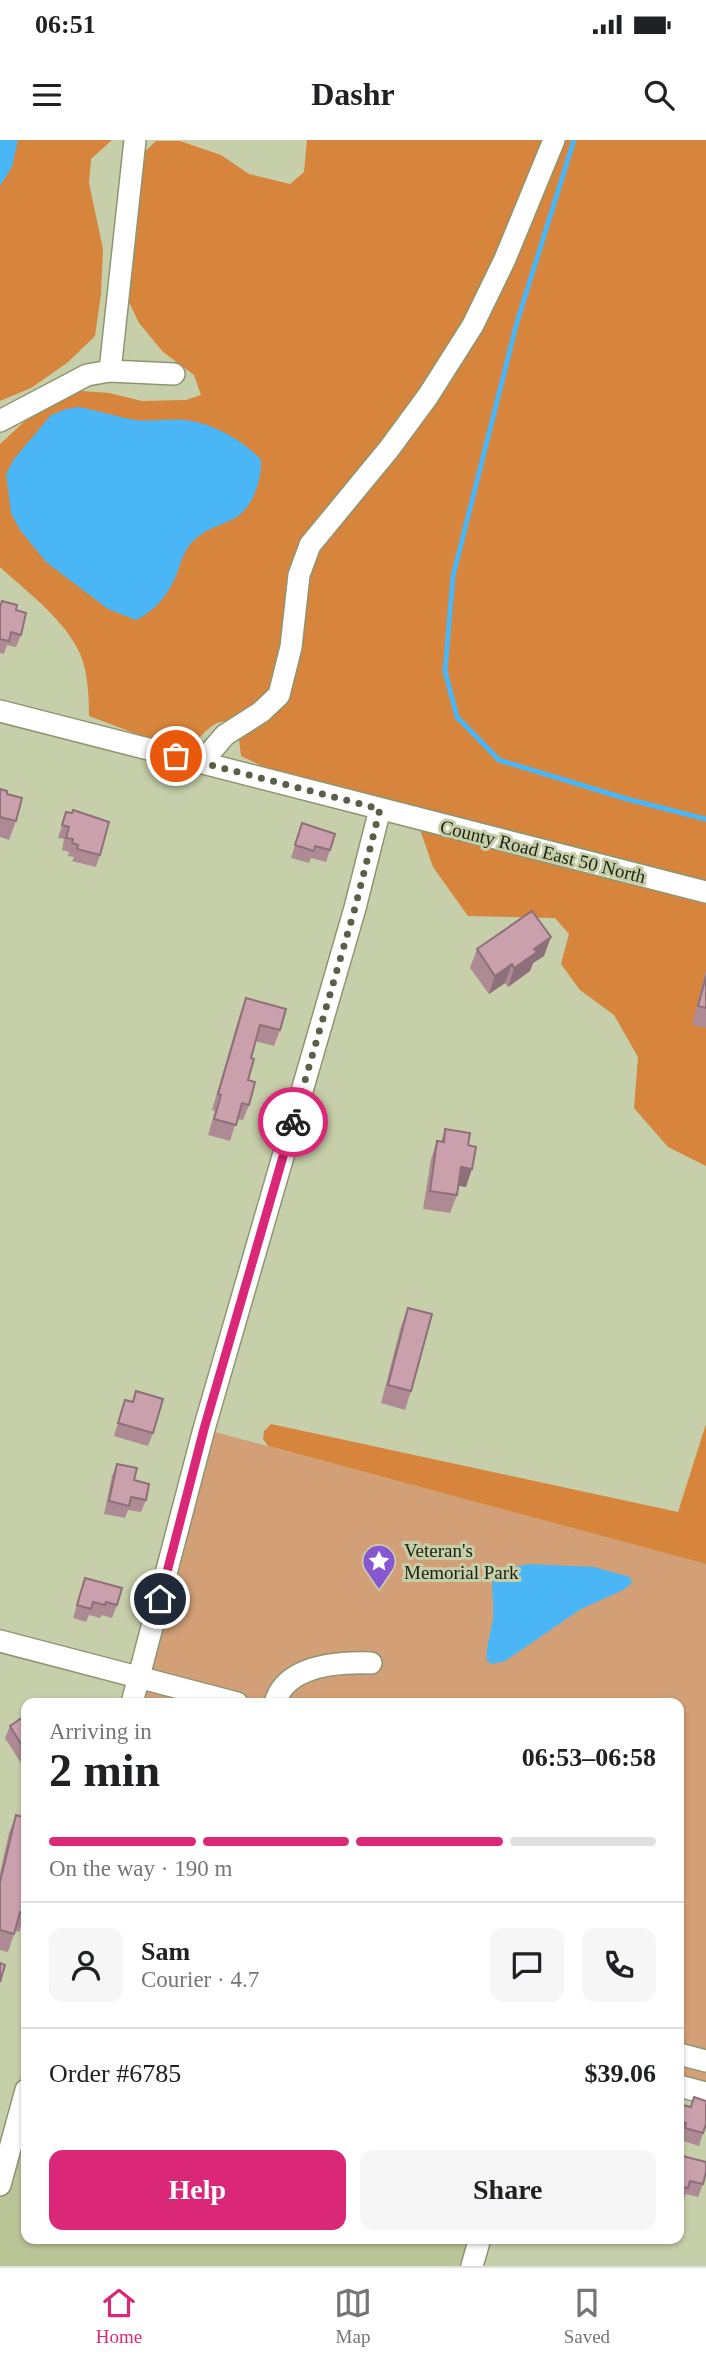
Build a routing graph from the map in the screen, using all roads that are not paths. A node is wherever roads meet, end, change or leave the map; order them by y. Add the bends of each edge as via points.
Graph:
1 (135, 140) edge
2 (554, 140) edge
3 (110, 371) junction
4 (174, 374) dead end
5 (0, 421) edge
6 (0, 711) edge
7 (201, 763) junction
8 (380, 809) junction
9 (706, 892) edge
10 (0, 1641) edge
11 (371, 1662) dead end
12 (139, 1676) junction
13 (133, 1698) edge
14 (219, 1698) edge
15 (276, 1698) edge
16 (684, 2055) edge
17 (706, 2061) edge
18 (684, 2087) edge
19 (706, 2093) edge
20 (21, 2131) edge
21 (17, 2163) edge
22 (0, 2185) edge
23 (478, 2244) edge
24 (472, 2266) edge

1 - 3 street
2 - 7 street via 472,325 389,449 310,545 299,575 291,647 279,695 225,735
3 - 4 street
3 - 5 street via 87,375
6 - 7 street, County Road East 50 North
7 - 8 street, County Road East 50 North
8 - 9 street, County Road East 50 North
8 - 12 street via 204,1429
10 - 12 street
11 - 15 street via 314,1669 295,1677
12 - 13 street
12 - 14 street
16 - 17 street
18 - 19 street
20 - 21 street
21 - 22 street
23 - 24 street

